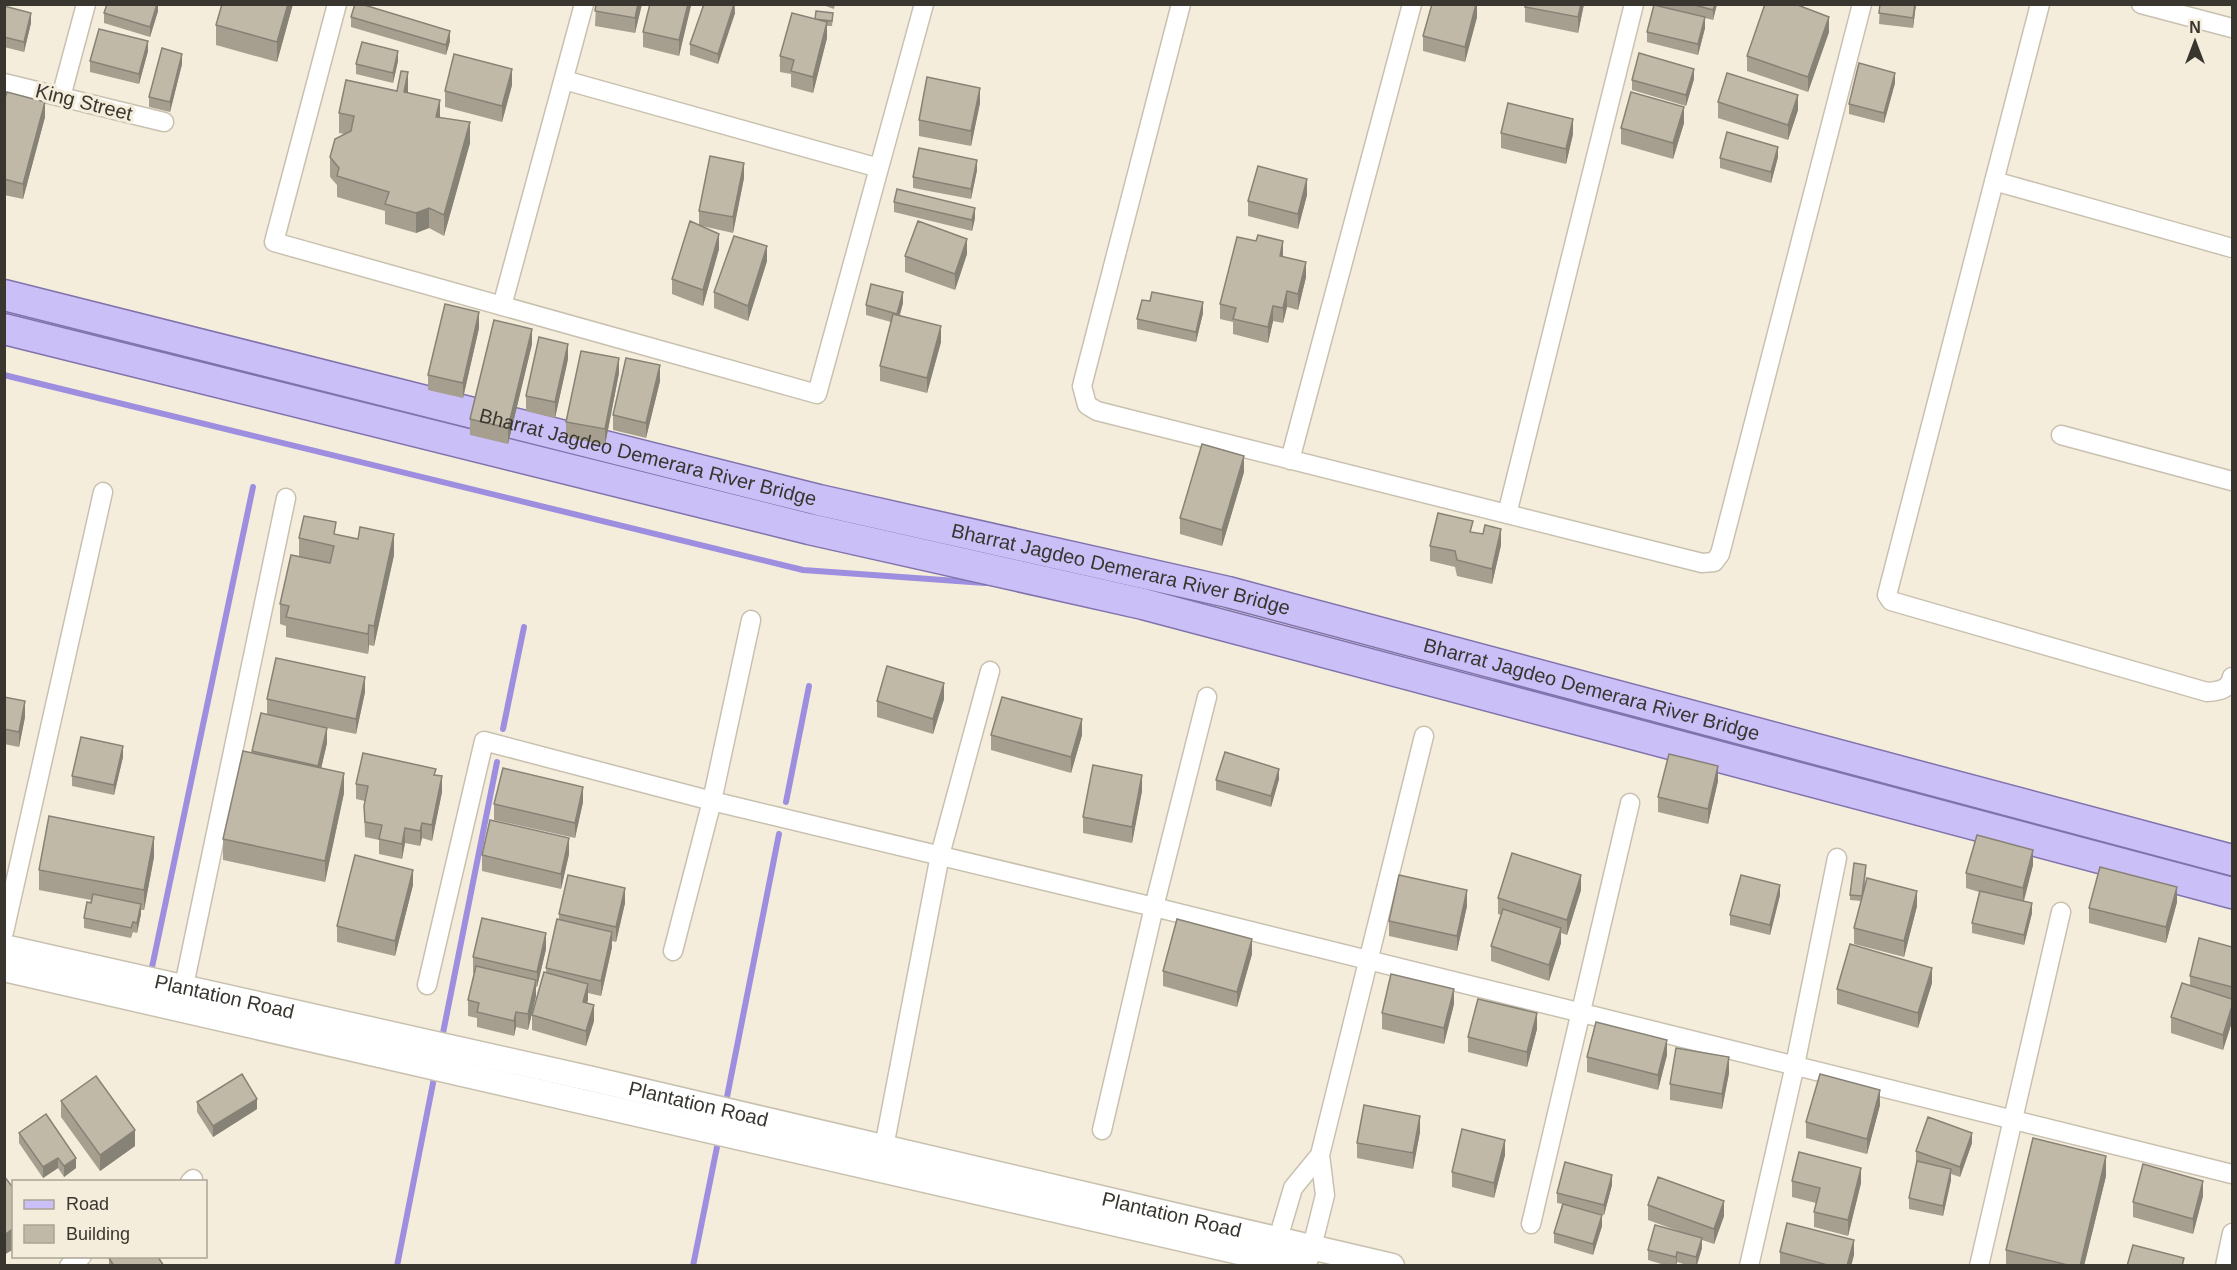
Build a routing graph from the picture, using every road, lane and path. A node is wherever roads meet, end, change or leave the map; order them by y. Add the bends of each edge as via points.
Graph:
1 (86, 4) edge
2 (337, 4) edge
3 (584, 4) edge
4 (924, 4) edge
5 (1182, 4) edge
6 (1412, 4) edge
7 (1634, 4) edge
8 (1862, 4) edge
9 (2040, 4) edge
10 (2141, 4) edge
11 (2232, 28) edge
12 (564, 80) junction
13 (4, 83) edge
14 (61, 97) junction
15 (164, 122) dead end
16 (879, 168) junction
17 (1994, 181) junction
18 (2232, 248) edge
19 (4, 295) edge
20 (502, 306) junction
21 (4, 329) edge
22 (2061, 435) dead end
23 (1290, 459) junction
24 (2232, 481) edge
25 (103, 492) dead end
26 (286, 498) dead end
27 (1507, 514) junction
28 (751, 620) dead end
29 (990, 671) dead end
30 (2232, 677) edge
31 (1207, 697) dead end
32 (1424, 736) dead end
33 (712, 801) junction
34 (1630, 803) dead end
35 (940, 855) junction
36 (1837, 858) dead end
37 (2232, 860) edge
38 (2232, 893) edge
39 (1154, 906) junction
40 (2061, 912) dead end
41 (4, 932) edge
42 (4, 947) edge
43 (674, 951) dead end
44 (1370, 960) junction
45 (4, 969) edge
46 (427, 985) dead end
47 (182, 997) junction
48 (1580, 1012) junction
49 (1795, 1065) junction
50 (2014, 1119) junction
51 (1102, 1130) dead end
52 (884, 1147) junction
53 (1320, 1155) junction
54 (2232, 1174) edge
55 (1530, 1224) dead end
56 (2232, 1233) edge
57 (1275, 1248) junction
58 (1307, 1259) edge
59 (1385, 1265) edge
60 (1749, 1266) edge
61 (1979, 1266) edge
62 (2225, 1266) edge

1 - 14 street
2 - 20 street via 274,242
3 - 12 street
4 - 16 street
5 - 23 street via 1082,387 1087,405 1097,411
6 - 23 street
7 - 27 street
8 - 27 street via 1720,554 1714,562 1702,563
9 - 17 street
10 - 11 street
12 - 16 street
12 - 20 street
13 - 14 street, King Street
14 - 15 street, King Street
16 - 20 street via 817,394
17 - 18 street
17 - 30 street via 1887,595 1890,601 2207,692 2223,690
19 - 37 main road, Bharrat Jagdeo Demerara River Bridge via 819,500 1228,592
21 - 38 main road, Bharrat Jagdeo Demerara River Bridge via 809,529 1187,615
22 - 24 street
23 - 27 street
25 - 41 street
26 - 47 street
28 - 33 street
29 - 35 street
31 - 39 street
32 - 44 street
33 - 35 street
33 - 43 street
33 - 46 street via 484,741
34 - 48 street
35 - 39 street
35 - 52 street
36 - 49 street
39 - 44 street
39 - 51 street
40 - 50 street
42 - 47 street, Plantation Road
44 - 48 street
44 - 53 street
45 - 47 street, Plantation Road
47 - 52 street, Plantation Road
47 - 57 street, Plantation Road
48 - 49 street
48 - 55 street
49 - 50 street
49 - 60 street
50 - 54 street
50 - 61 street
52 - 57 street, Plantation Road
53 - 57 street via 1293,1188
53 - 58 street via 1325,1195
56 - 62 street
57 - 58 street, Plantation Road
58 - 59 street, Plantation Road

